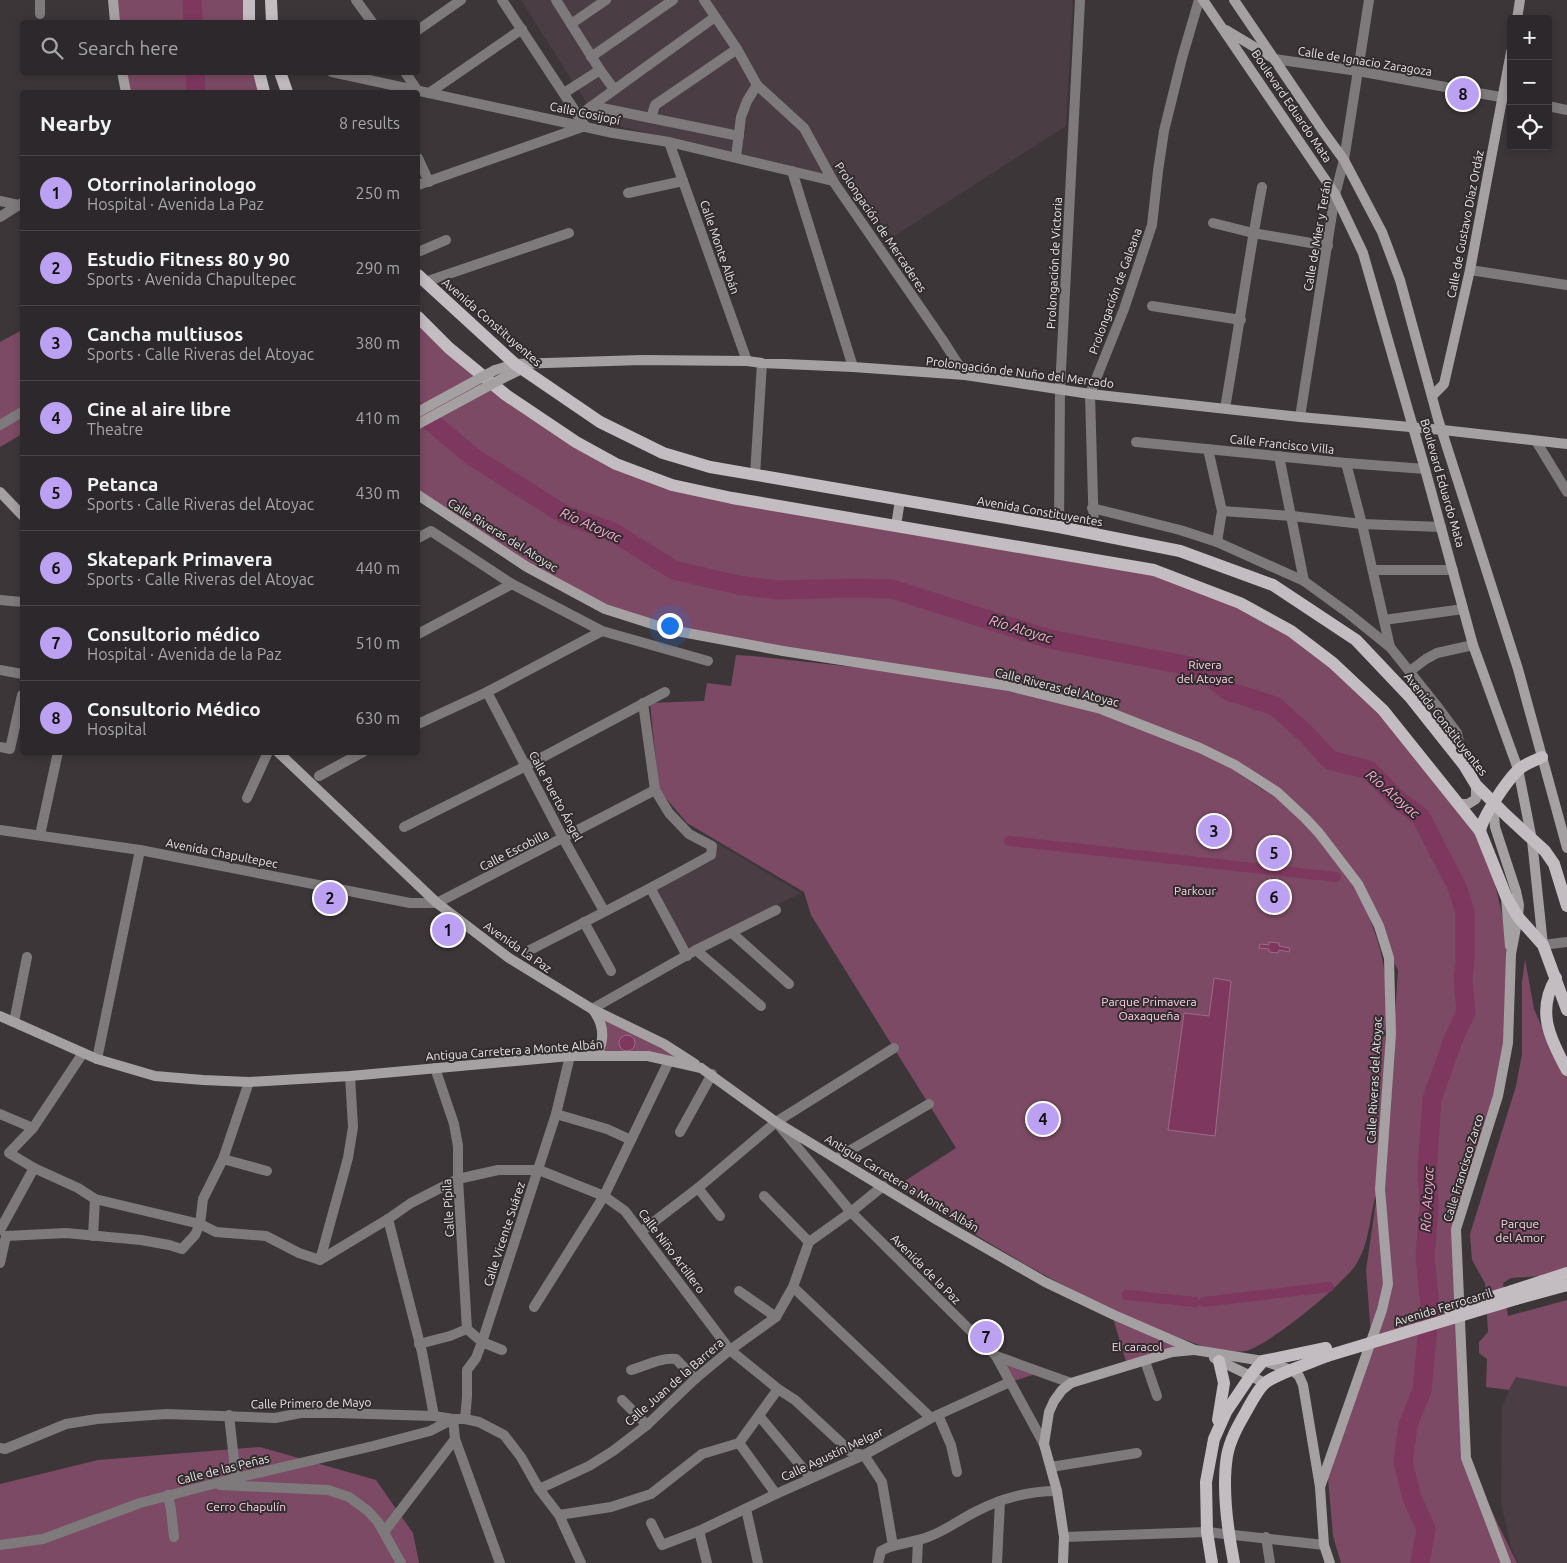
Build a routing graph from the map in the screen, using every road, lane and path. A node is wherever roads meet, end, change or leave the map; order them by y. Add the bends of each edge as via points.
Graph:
1 (113, 0) edge
2 (248, 0) edge
3 (271, 0) edge
4 (356, 0) edge
5 (461, 0) edge
6 (502, 0) edge
7 (556, 0) edge
8 (606, 0) edge
9 (673, 0) edge
10 (704, 0) edge
11 (1080, 0) edge
12 (1198, 0) edge
13 (1203, 0) edge
14 (1234, 0) edge
15 (1369, 0) edge
16 (1520, 0) edge
17 (40, 1) edge
18 (40, 14) dead end
19 (1518, 15) edge
20 (715, 17) junction
21 (115, 20) edge
22 (249, 20) edge
23 (272, 20) edge
24 (371, 20) edge
25 (571, 24) junction
26 (1221, 27) junction
27 (420, 29) edge
28 (522, 29) junction
29 (737, 49) junction
30 (592, 57) junction
31 (1274, 59) junction
32 (600, 70) junction
33 (1358, 71) junction
34 (123, 75) edge
35 (260, 75) edge
36 (281, 75) edge
37 (342, 75) edge
38 (407, 75) edge
39 (757, 85) junction
40 (384, 88) edge
41 (614, 89) junction
42 (126, 90) edge
43 (264, 90) edge
44 (286, 90) edge
45 (417, 90) joint
46 (420, 91) edge
47 (429, 93) junction
48 (564, 93) junction
49 (1507, 98) edge
50 (592, 106) junction
51 (1552, 107) edge
52 (1567, 110) edge
53 (578, 116) junction
54 (651, 118) junction
55 (586, 126) junction
56 (739, 136) junction
57 (669, 142) junction
58 (736, 157) junction
59 (1344, 160) junction
60 (420, 162) edge
61 (792, 171) junction
62 (683, 181) junction
63 (833, 181) junction
64 (429, 182) junction
65 (420, 184) edge
66 (1262, 187) dead end
67 (628, 193) dead end
68 (1335, 195) junction
69 (0, 201) edge
70 (20, 204) edge
71 (0, 217) edge
72 (1214, 223) dead end
73 (568, 233) dead end
74 (1253, 233) junction
75 (446, 240) dead end
76 (1328, 246) junction
77 (420, 251) edge
78 (1470, 270) junction
79 (422, 279) edge
80 (1567, 285) edge
81 (1152, 306) dead end
82 (420, 320) edge
83 (1241, 320) junction
84 (746, 361) junction
85 (762, 363) junction
86 (523, 366) junction
87 (853, 366) junction
88 (965, 375) junction
89 (1060, 389) junction
90 (1090, 394) junction
91 (1432, 396) junction
92 (1225, 408) junction
93 (420, 411) edge
94 (20, 413) edge
95 (1300, 417) junction
96 (420, 423) edge
97 (0, 425) edge
98 (1412, 428) junction
99 (1443, 430) junction
100 (1536, 441) junction
101 (1136, 442) dead end
102 (1567, 444) edge
103 (1208, 449) junction
104 (1279, 456) junction
105 (1346, 463) junction
106 (1425, 469) junction
107 (755, 475) junction
108 (0, 492) edge
109 (1567, 492) edge
110 (420, 496) edge
111 (900, 500) junction
112 (1092, 508) junction
113 (1222, 511) junction
114 (20, 513) edge
115 (1292, 516) junction
116 (1362, 524) junction
117 (896, 526) junction
118 (1059, 527) junction
119 (1441, 527) junction
120 (1094, 534) junction
121 (420, 537) edge
122 (1217, 542) junction
123 (1372, 570) junction
124 (1453, 570) junction
125 (1304, 581) junction
126 (512, 584) junction
127 (0, 600) edge
128 (20, 602) edge
129 (1463, 609) junction
130 (1384, 620) junction
131 (602, 631) junction
132 (420, 633) edge
133 (1473, 645) junction
134 (1390, 647) junction
135 (708, 661) dead end
136 (0, 670) edge
137 (1410, 671) junction
138 (20, 674) edge
139 (487, 692) junction
140 (664, 692) dead end
141 (20, 701) edge
142 (643, 703) junction
143 (420, 723) edge
144 (5, 748) edge
145 (57, 755) edge
146 (267, 755) edge
147 (281, 755) edge
148 (358, 755) edge
149 (1542, 756) junction
150 (1464, 765) junction
151 (526, 766) junction
152 (1518, 769) junction
153 (319, 776) dead end
154 (1476, 785) junction
155 (655, 790) junction
156 (247, 798) dead end
157 (1493, 803) junction
158 (1460, 804) junction
159 (404, 827) dead end
160 (0, 830) edge
161 (1480, 831) junction
162 (40, 835) junction
163 (563, 838) junction
164 (1532, 840) junction
165 (1567, 848) edge
166 (140, 850) junction
167 (651, 889) junction
168 (1506, 896) junction
169 (437, 903) junction
170 (1567, 906) edge
171 (776, 910) dead end
172 (604, 911) junction
173 (1518, 917) junction
174 (584, 922) junction
175 (732, 933) junction
176 (1567, 942) edge
177 (1543, 945) junction
178 (530, 950) dead end
179 (696, 950) junction
180 (1511, 954) junction
181 (687, 956) junction
182 (27, 957) dead end
183 (611, 970) dead end
184 (1556, 978) junction
185 (789, 984) dead end
186 (761, 1006) dead end
187 (592, 1009) junction
188 (1567, 1010) edge
189 (0, 1016) edge
190 (14, 1022) junction
191 (894, 1048) dead end
192 (83, 1053) junction
193 (597, 1055) junction
194 (570, 1056) junction
195 (97, 1059) junction
196 (669, 1061) junction
197 (435, 1068) junction
198 (701, 1068) junction
199 (1567, 1070) edge
200 (712, 1074) junction
201 (350, 1076) junction
202 (249, 1082) junction
203 (928, 1104) dead end
204 (0, 1114) edge
205 (556, 1114) junction
206 (776, 1122) junction
207 (32, 1128) junction
208 (680, 1132) dead end
209 (630, 1140) junction
210 (836, 1158) junction
211 (223, 1159) junction
212 (34, 1168) junction
213 (538, 1170) junction
214 (267, 1171) dead end
215 (458, 1179) junction
216 (883, 1186) junction
217 (698, 1188) junction
218 (604, 1196) junction
219 (764, 1196) dead end
220 (95, 1199) junction
221 (851, 1212) junction
222 (720, 1216) dead end
223 (388, 1219) junction
224 (200, 1224) junction
225 (642, 1231) junction
226 (2, 1232) edge
227 (93, 1236) junction
228 (809, 1242) junction
229 (320, 1260) junction
230 (0, 1263) edge
231 (1567, 1273) edge
232 (1567, 1285) edge
233 (793, 1287) junction
234 (739, 1291) dead end
235 (1514, 1295) junction
236 (534, 1307) dead end
237 (776, 1317) junction
238 (467, 1329) junction
239 (482, 1342) junction
240 (420, 1344) junction
241 (502, 1350) dead end
242 (730, 1350) junction
243 (1195, 1350) junction
244 (1327, 1352) junction
245 (996, 1356) junction
246 (1145, 1360) junction
247 (1263, 1360) junction
248 (1219, 1361) junction
249 (631, 1370) dead end
250 (1292, 1370) junction
251 (1251, 1375) junction
252 (694, 1380) junction
253 (1010, 1382) junction
254 (1072, 1383) junction
255 (1265, 1383) junction
256 (778, 1389) junction
257 (1157, 1396) dead end
258 (622, 1400) dead end
259 (229, 1415) junction
260 (434, 1416) junction
261 (760, 1416) junction
262 (935, 1416) junction
263 (453, 1419) junction
264 (465, 1419) junction
265 (647, 1425) junction
266 (455, 1438) junction
267 (1214, 1438) junction
268 (739, 1443) junction
269 (1044, 1444) junction
270 (0, 1448) edge
271 (1137, 1453) dead end
272 (864, 1455) junction
273 (1051, 1466) junction
274 (957, 1472) dead end
275 (236, 1478) junction
276 (811, 1478) junction
277 (209, 1485) junction
278 (1320, 1487) junction
279 (539, 1489) junction
280 (1057, 1491) junction
281 (776, 1494) junction
282 (168, 1495) junction
283 (1000, 1501) junction
284 (746, 1510) junction
285 (559, 1515) junction
286 (650, 1523) dead end
287 (173, 1531) dead end
288 (699, 1531) junction
289 (384, 1532) junction
290 (1206, 1532) junction
291 (1229, 1534) junction
292 (1064, 1537) junction
293 (1266, 1538) junction
294 (918, 1540) junction
295 (0, 1545) edge
296 (1324, 1545) junction
297 (892, 1546) junction
298 (401, 1563) edge
299 (500, 1563) edge
300 (581, 1563) edge
301 (708, 1563) edge
302 (758, 1563) edge
303 (878, 1563) edge
304 (917, 1563) edge
305 (997, 1563) edge
306 (1063, 1563) edge
307 (1212, 1563) edge
308 (1234, 1563) edge
309 (1270, 1563) edge
310 (1330, 1563) edge
311 (1506, 1563) edge

1 - 21 street
2 - 22 main road
3 - 23 main road
4 - 24 street
5 - 27 street
6 - 28 street
7 - 25 street
8 - 25 street
9 - 30 street
10 - 20 street, Prolongación de Mercaderes
11 - 89 street, Prolongación de Victoria
12 - 90 street, Prolongación de Galeana via 1164,131 1152,225 1124,309
13 - 26 street, Boulevard Eduardo Mata
14 - 31 street, Boulevard Eduardo Mata
15 - 33 street, Calle de Mier y Terán
16 - 19 street
17 - 18 street
20 - 29 street, Prolongación de Mercaderes
20 - 41 street
25 - 30 street
26 - 31 street
26 - 68 street, Boulevard Eduardo Mata
28 - 47 street
28 - 48 street
29 - 39 street, Prolongación de Mercaderes
29 - 54 street via 655,104
30 - 32 street
31 - 33 street, Calle de Ignacio Zaragoza
31 - 59 street, Boulevard Eduardo Mata
32 - 41 street
32 - 48 street
33 - 49 street, Calle de Ignacio Zaragoza
33 - 59 street, Calle de Mier y Terán
34 - 42 street
35 - 43 main road
36 - 44 main road
37 - 40 street, Calle Cosijopí
38 - 45 street
39 - 56 street via 741,118
39 - 63 street, Prolongación de Mercaderes via 804,128
40 - 45 street, Calle Cosijopí
41 - 50 street
46 - 47 street, Calle Cosijopí
47 - 55 street, Calle Cosijopí
48 - 53 street
49 - 78 street, Calle de Gustavo Díaz Ordáz
50 - 53 street
50 - 54 street
51 - 52 street
53 - 55 street
54 - 56 street
55 - 57 street, Calle Cosijopí
55 - 64 street
56 - 58 street
57 - 58 street, Calle Cosijopí
57 - 62 street, Calle Monte Albán
58 - 61 street, Calle Cosijopí
59 - 68 street, Calle de Mier y Terán
59 - 91 street, Boulevard Eduardo Mata via 1382,232 1400,280
60 - 64 street
61 - 63 street, Calle Cosijopí
61 - 87 street
62 - 67 street
62 - 84 street, Calle Monte Albán
63 - 88 street, Prolongación de Mercaderes
64 - 65 street
66 - 74 street
68 - 76 street, Calle de Mier y Terán
68 - 98 street, Boulevard Eduardo Mata via 1363,254
69 - 70 street
70 - 71 street
72 - 74 street
73 - 79 street
74 - 76 street
74 - 83 street
75 - 77 street
76 - 95 street, Calle de Mier y Terán
78 - 80 street
78 - 91 street, Calle de Gustavo Díaz Ordáz via 1444,384
79 - 86 main road, Avenida Constituyentes
81 - 83 street
82 - 117 main road via 506,395 576,442 616,464 672,485
83 - 92 street
84 - 85 street, Prolongación de Nuño del Mercado
84 - 86 street, Prolongación de Nuño del Mercado via 640,360
85 - 87 street, Prolongación de Nuño del Mercado
85 - 107 street
86 - 93 street, bridge via 496,370
86 - 96 street, bridge
86 - 107 main road, Avenida Constituyentes via 600,422 663,453 710,467
87 - 88 street, Prolongación de Nuño del Mercado
88 - 89 street, Prolongación de Nuño del Mercado
89 - 90 street, Prolongación de Nuño del Mercado
89 - 118 street, Prolongación de Victoria
90 - 92 street, Prolongación de Nuño del Mercado
90 - 112 street, Prolongación de Galeana
91 - 99 street, Boulevard Eduardo Mata
92 - 95 street, Prolongación de Nuño del Mercado
94 - 97 street
95 - 98 street, Prolongación de Nuño del Mercado
98 - 99 street, Prolongación de Nuño del Mercado
98 - 106 street, Boulevard Eduardo Mata
99 - 100 street, Prolongación de Nuño del Mercado
99 - 149 street, Boulevard Eduardo Mata
100 - 102 street, Prolongación de Nuño del Mercado
100 - 109 street
101 - 103 street, Calle Francisco Villa
103 - 104 street, Calle Francisco Villa
103 - 113 street
104 - 105 street, Calle Francisco Villa
104 - 115 street
105 - 106 street, Calle Francisco Villa
105 - 116 street
106 - 119 street, Boulevard Eduardo Mata
107 - 111 main road, Avenida Constituyentes
108 - 114 street
110 - 278 street, Calle Riveras del Atoyac via 527,567 605,609 672,630 1008,686 1102,709 1235,765 1277,792 1319,832 1358,884 1379,926 1389,958 1391,1034 1380,1190 1388,1284 1382,1310
111 - 117 street
111 - 118 main road, Avenida Constituyentes
112 - 120 street, Prolongación de Galeana
112 - 122 street
113 - 115 street
113 - 122 street
115 - 116 street
115 - 125 street
116 - 119 street
116 - 123 street
117 - 158 main road via 1154,570 1240,603 1291,631 1333,663 1383,710
118 - 120 main road, Avenida Constituyentes
119 - 124 street, Boulevard Eduardo Mata
120 - 150 main road, Avenida Constituyentes via 1180,551 1273,585 1356,640 1410,697
121 - 126 street via 431,531
122 - 125 street
123 - 124 street
123 - 130 street
124 - 129 street, Boulevard Eduardo Mata
125 - 134 street
126 - 131 street
126 - 132 street
127 - 128 street
129 - 130 street
129 - 133 street, Boulevard Eduardo Mata
130 - 134 street
131 - 135 street
131 - 139 street
133 - 137 street via 1437,653
133 - 152 street, Boulevard Eduardo Mata
134 - 137 street
136 - 138 street
137 - 150 street via 1457,733
139 - 143 street
139 - 151 street, Calle Puerto Ángel
140 - 142 street
141 - 144 street
142 - 151 street
142 - 155 street
145 - 162 street
146 - 156 street
147 - 169 street, Avenida La Paz
148 - 153 street
149 - 152 main road
149 - 165 street, Boulevard Eduardo Mata
150 - 154 main road, Avenida Constituyentes
151 - 159 street
151 - 163 street, Calle Puerto Ángel
152 - 157 main road
152 - 164 street, Boulevard Eduardo Mata
154 - 157 main road, Avenida Constituyentes
154 - 158 street via 1476,799
155 - 163 street, Calle Escobilla
155 - 167 street via 689,834 712,846 711,855
157 - 161 main road
157 - 164 main road, Avenida Constituyentes
157 - 173 street, Calle Francisco Zarco via 1495,827 1516,890
158 - 161 main road
160 - 162 street, Avenida Chapultepec
161 - 168 main road
162 - 166 street, Avenida Chapultepec
163 - 169 street, Calle Escobilla
163 - 172 street, Calle Puerto Ángel
164 - 170 main road, Avenida Constituyentes via 1554,864
164 - 177 street, Boulevard Eduardo Mata
166 - 169 street, Avenida Chapultepec via 410,903
166 - 195 street
167 - 172 street
167 - 181 street
168 - 173 main road
168 - 180 street, Calle Francisco Zarco
169 - 187 street, Avenida La Paz via 510,958
171 - 175 street
172 - 174 street
173 - 177 main road
173 - 180 street, Calle Francisco Zarco
174 - 178 street
174 - 183 street
175 - 179 street
175 - 185 street
176 - 177 street
177 - 184 main road, Boulevard Eduardo Mata
179 - 181 street
179 - 186 street
180 - 311 street, Calle Francisco Zarco via 1508,1043 1498,1096 1456,1229 1466,1458
181 - 187 street
182 - 190 street
184 - 188 main road, Boulevard Eduardo Mata
184 - 199 main road via 1549,989 1547,1017 1553,1043
187 - 193 street via 603,1033
187 - 198 street, Avenida La Paz via 664,1044
189 - 190 street, Antigua Carretera a Monte Albán
190 - 192 street, Antigua Carretera a Monte Albán
191 - 206 street
192 - 195 street, Antigua Carretera a Monte Albán
192 - 207 street
193 - 194 street, Antigua Carretera a Monte Albán
193 - 196 street, Antigua Carretera a Monte Albán via 648,1056
194 - 197 street, Antigua Carretera a Monte Albán
194 - 205 street, Calle Vicente Suárez
195 - 202 street, Antigua Carretera a Monte Albán via 154,1076
196 - 198 street, Antigua Carretera a Monte Albán
196 - 209 street
197 - 201 street, Antigua Carretera a Monte Albán
197 - 215 street, Calle Pípila via 454,1124
198 - 200 street, Antigua Carretera a Monte Albán
200 - 206 street, Antigua Carretera a Monte Albán
200 - 208 street
201 - 202 street, Antigua Carretera a Monte Albán
201 - 229 street via 353,1127 348,1158
202 - 211 street
203 - 210 street
204 - 207 street
205 - 209 street via 607,1129
205 - 213 street, Calle Vicente Suárez
206 - 210 street, Antigua Carretera a Monte Albán
206 - 217 street
206 - 221 street, Avenida de la Paz
207 - 212 street via 9,1153
209 - 218 street
210 - 216 street, Antigua Carretera a Monte Albán
211 - 214 street
211 - 224 street via 203,1199
212 - 220 street
212 - 226 street
213 - 215 street, Calle Niño Artillero via 498,1170
213 - 218 street, Calle Niño Artillero
213 - 239 street, Calle Vicente Suárez
215 - 223 street, Calle Niño Artillero
215 - 238 street, Calle Pípila
216 - 221 street
216 - 243 street, Antigua Carretera a Monte Albán via 1045,1282
217 - 222 street
217 - 225 street
218 - 225 street, Calle Niño Artillero via 625,1211
218 - 236 street
219 - 228 street
220 - 224 street
220 - 227 street
221 - 228 street
221 - 245 street, Avenida de la Paz
223 - 229 street, Calle Niño Artillero
223 - 240 street
224 - 227 street via 182,1250 169,1245
224 - 229 street via 216,1232 266,1236
225 - 242 street, Calle Niño Artillero
226 - 227 street
226 - 230 street
228 - 233 street, Calle Juan de la Barrera
231 - 235 main road, Avenida Ferrocarril
232 - 235 main road, Avenida Ferrocarril
233 - 237 street, Calle Juan de la Barrera
233 - 262 street
234 - 237 street
235 - 244 main road, Avenida Ferrocarril, bridge
237 - 242 street, Calle Juan de la Barrera
238 - 239 street
238 - 240 street
239 - 241 street
239 - 264 street, Calle Vicente Suárez via 467,1370
240 - 260 street
242 - 252 street, Calle Juan de la Barrera
242 - 256 street, Calle Niño Artillero
243 - 246 street via 1172,1352
243 - 247 street, Antigua Carretera a Monte Albán
243 - 248 street
244 - 247 main road
244 - 250 main road
245 - 253 street, Avenida de la Paz
245 - 254 street
246 - 254 street
246 - 257 street
247 - 250 street, Antigua Carretera a Monte Albán
247 - 251 main road
248 - 251 street
248 - 267 main road via 1224,1383
249 - 252 street via 676,1359
250 - 255 main road
250 - 278 street via 1300,1376 1303,1385
251 - 255 street
251 - 267 main road via 1226,1412
252 - 265 street, Calle Juan de la Barrera
253 - 262 street, Calle Agustín Melgar
253 - 269 street, Avenida de la Paz
254 - 269 street via 1054,1401
255 - 291 main road via 1236,1429 1227,1456
256 - 261 street
256 - 272 street, Calle Niño Artillero via 795,1400 851,1452
258 - 265 street
259 - 260 street, Calle Primero de Mayo via 275,1418 301,1413
259 - 270 street, Calle Primero de Mayo via 166,1414 89,1420 66,1424 5,1449
259 - 275 street
260 - 263 street, Calle Primero de Mayo
261 - 268 street
261 - 276 street
262 - 272 street, Calle Agustín Melgar
262 - 274 street via 951,1445
263 - 264 street, Calle Primero de Mayo
263 - 266 street
263 - 275 street, Calle de las Peñas via 430,1431
264 - 279 street, Calle Primero de Mayo via 479,1422 504,1435 522,1457
265 - 279 street, Calle Juan de la Barrera via 589,1466
266 - 289 street
266 - 299 street
267 - 290 main road via 1206,1482
268 - 281 street
268 - 285 street via 702,1454 651,1494 611,1507
269 - 273 street
271 - 273 street
272 - 276 street, Calle Agustín Melgar
272 - 297 street via 882,1482
273 - 280 street
275 - 277 street, Calle de las Peñas
276 - 281 street, Calle Agustín Melgar
277 - 282 street, Calle de las Peñas
277 - 289 street via 328,1490 349,1497 368,1511
278 - 296 street
279 - 285 street, Calle Primero de Mayo
280 - 283 street via 1029,1492
280 - 292 street
281 - 284 street, Calle Agustín Melgar
282 - 287 street
282 - 295 street, Calle de las Peñas via 43,1539
283 - 294 street
283 - 305 street
284 - 288 street, Calle Agustín Melgar
284 - 302 street
285 - 300 street, Calle Primero de Mayo
286 - 288 street, Calle Agustín Melgar via 662,1545
288 - 301 street
289 - 298 street
290 - 291 street
290 - 292 street
290 - 307 main road
291 - 293 street
291 - 308 main road
292 - 306 street
293 - 296 street
293 - 309 street
294 - 297 street
294 - 304 street
296 - 310 street
297 - 303 street via 881,1551

